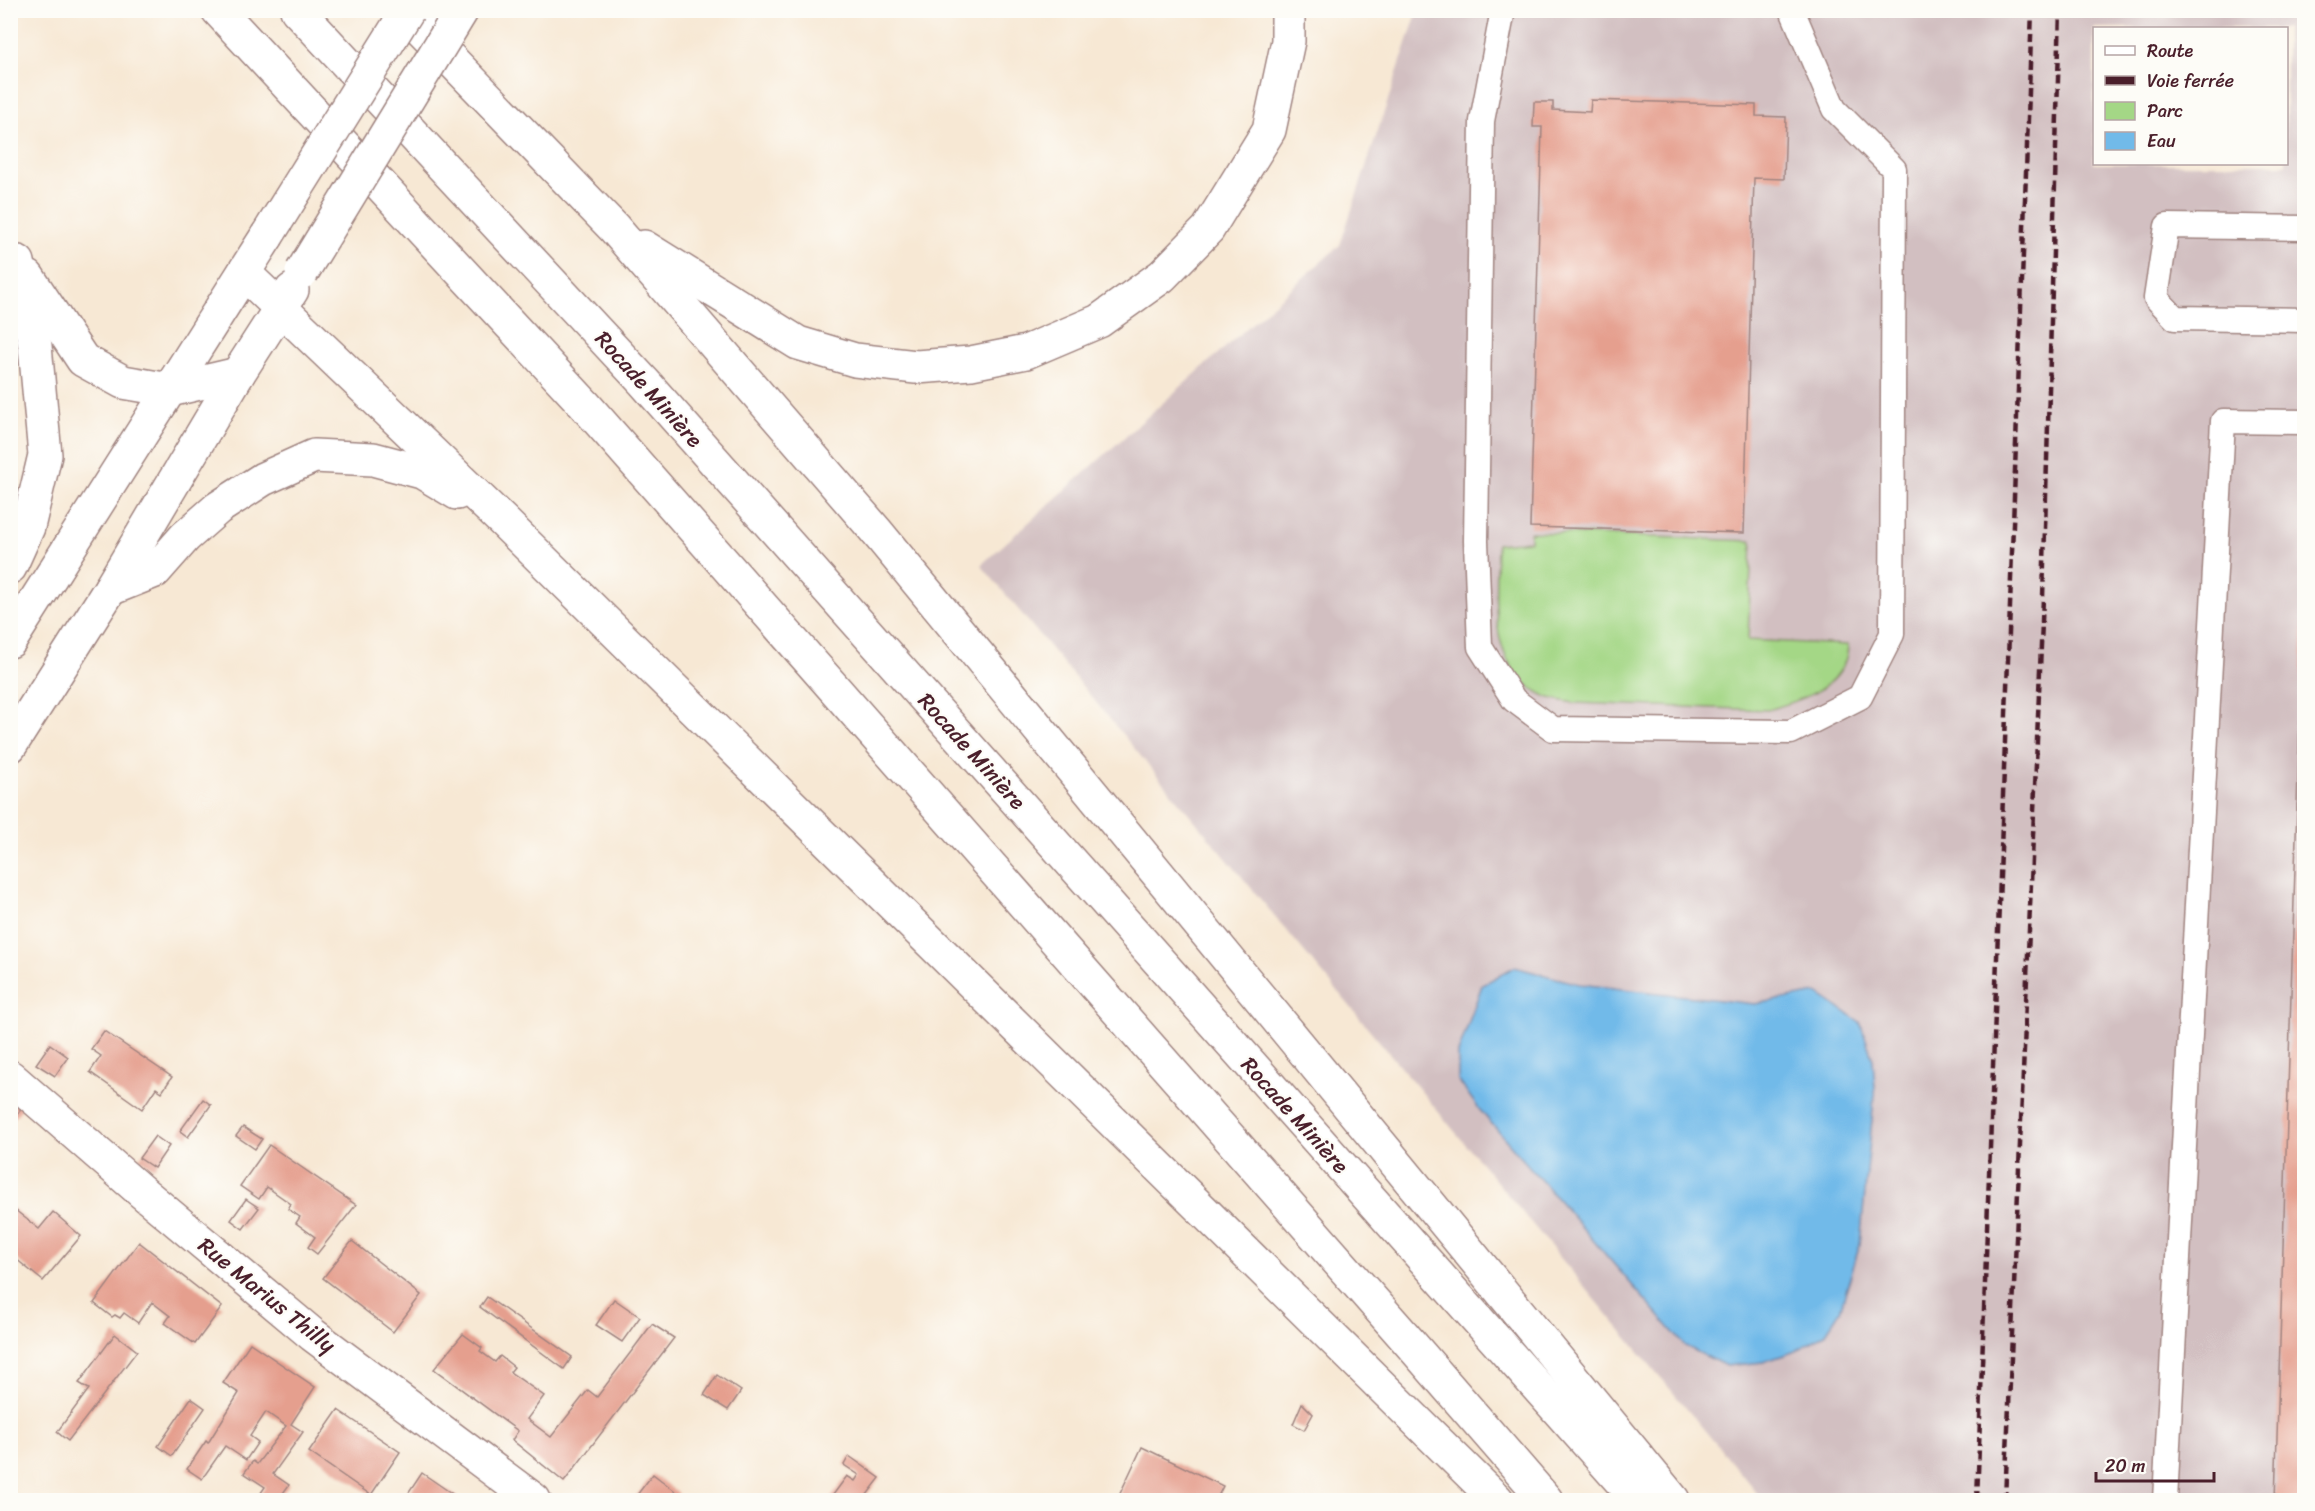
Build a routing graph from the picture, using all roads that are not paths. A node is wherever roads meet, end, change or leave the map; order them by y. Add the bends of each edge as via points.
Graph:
1 (218, 10) edge
2 (297, 10) edge
3 (403, 10) edge
4 (408, 10) edge
5 (462, 10) edge
6 (1288, 10) edge
7 (1503, 10) edge
8 (1792, 10) edge
9 (614, 228) junction
10 (2304, 228) edge
11 (14, 255) edge
12 (244, 273) junction
13 (281, 308) junction
14 (2304, 320) edge
15 (238, 374) junction
16 (170, 390) junction
17 (2304, 422) edge
18 (502, 520) junction
19 (10, 567) edge
20 (110, 589) junction
21 (10, 641) edge
22 (10, 746) edge
23 (10, 1077) edge
24 (521, 1497) edge
25 (1497, 1500) edge
26 (1546, 1500) edge
27 (1638, 1500) edge
28 (1673, 1500) edge
29 (2165, 1500) edge

1 - 26 main road via 584,404
2 - 27 main road, Rocade Minière via 644,382
3 - 9 main road
4 - 12 main road, bridge
5 - 13 main road, bridge
6 - 9 main road via 1288,41 1269,130 1208,230 1162,276 1099,321 1026,352 971,363 916,367 844,357 798,343
7 - 8 lane via 1482,121 1476,541 1480,647 1514,700 1553,729 1791,732 1860,697 1892,634 1894,169 1834,109
9 - 28 main road via 883,540
10 - 14 lane via 2167,226 2156,298 2175,318
11 - 16 main road via 84,360 123,382
11 - 19 main road via 35,346 45,455 28,527
12 - 13 main road
12 - 16 main road
13 - 15 main road
13 - 18 main road
15 - 16 main road
15 - 20 main road
16 - 21 main road
17 - 29 lane via 2223,421
18 - 20 main road via 422,472 373,459 314,456 254,484 218,508 154,571
18 - 25 main road
20 - 22 main road
23 - 24 main road, Rue Marius Thilly via 313,1335

